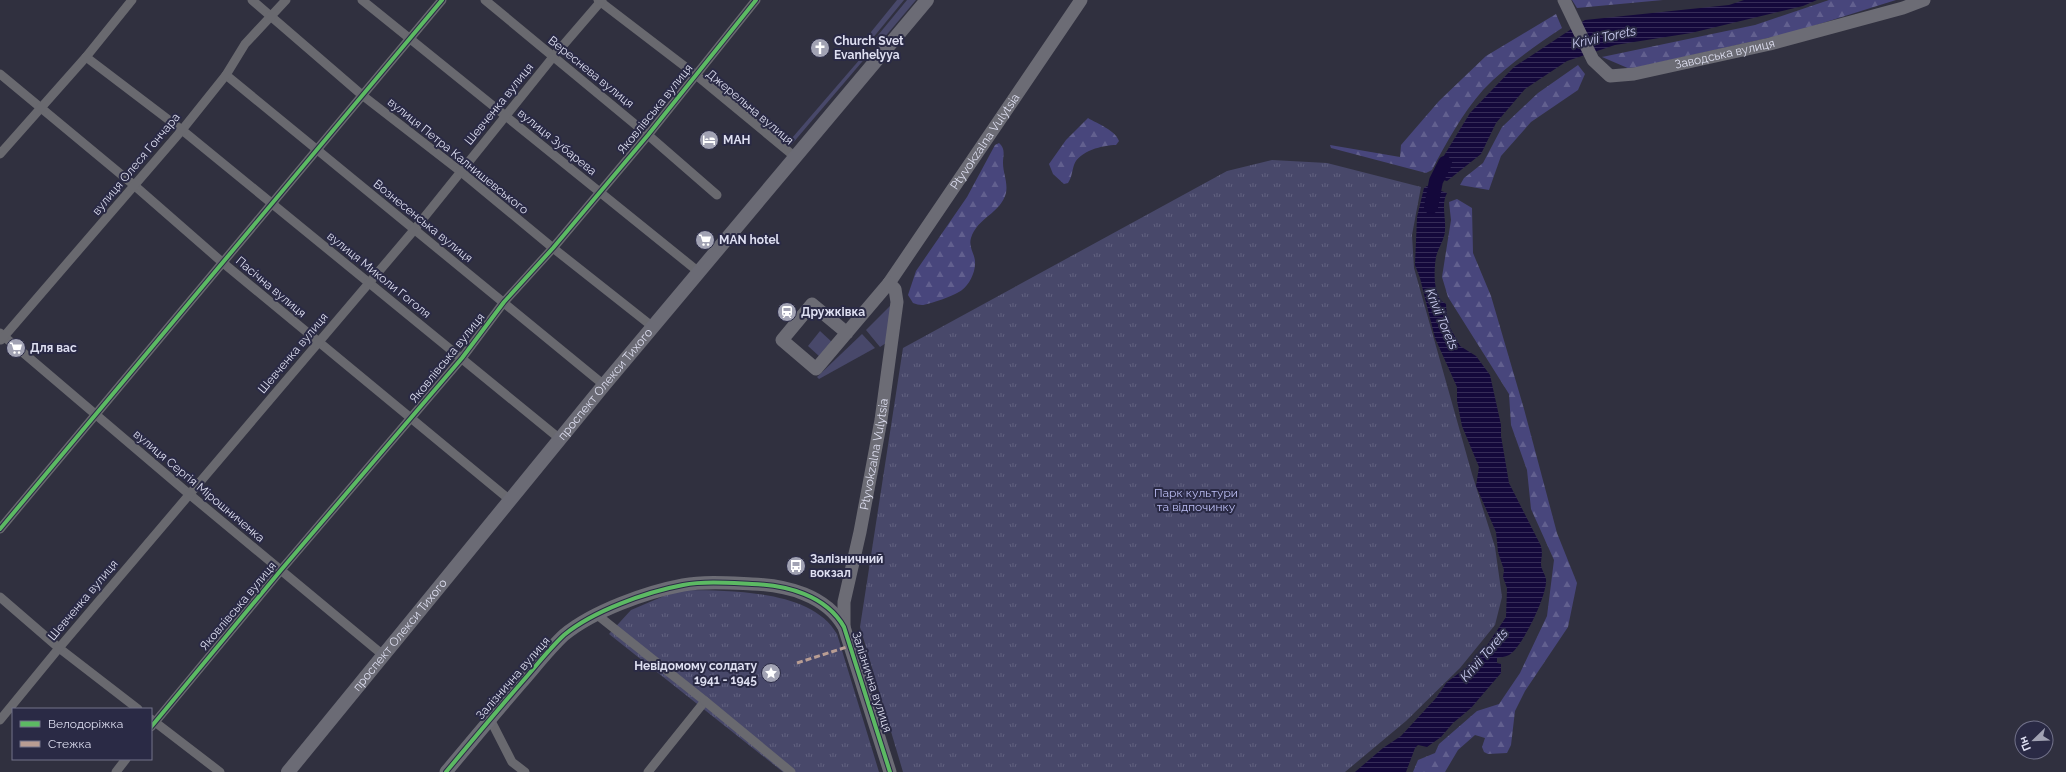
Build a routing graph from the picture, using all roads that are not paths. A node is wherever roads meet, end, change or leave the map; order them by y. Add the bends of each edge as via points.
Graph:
1 (132, 0) edge
2 (252, 0) edge
3 (286, 0) edge
4 (362, 0) edge
5 (442, 0) edge
6 (485, 0) edge
7 (756, 0) edge
8 (927, 0) edge
9 (1081, 0) edge
10 (1564, 0) edge
11 (1924, 0) edge
12 (600, 1) edge
13 (271, 16) junction
14 (409, 39) junction
15 (86, 57) junction
16 (553, 57) junction
17 (0, 74) edge
18 (696, 74) junction
19 (226, 75) junction
20 (362, 95) junction
21 (41, 107) junction
22 (505, 116) junction
23 (182, 130) junction
24 (648, 135) junction
25 (316, 149) junction
26 (0, 154) edge
27 (794, 156) junction
28 (460, 171) junction
29 (135, 186) junction
30 (600, 191) junction
31 (717, 195) dead end
32 (272, 203) junction
33 (414, 230) junction
34 (553, 248) junction
35 (222, 262) junction
36 (700, 273) junction
37 (369, 282) junction
38 (888, 283) junction
39 (504, 302) junction
40 (653, 327) junction
41 (847, 334) junction
42 (1, 337) edge
43 (319, 342) junction
44 (462, 358) junction
45 (604, 385) junction
46 (94, 414) junction
47 (411, 418) junction
48 (560, 438) junction
49 (189, 494) junction
50 (510, 500) junction
51 (0, 529) edge
52 (281, 570) junction
53 (0, 597) edge
54 (596, 614) junction
55 (844, 626) junction
56 (59, 648) junction
57 (383, 655) junction
58 (706, 701) junction
59 (137, 708) edge
60 (490, 719) junction
61 (0, 720) edge
62 (152, 723) edge
63 (125, 760) edge
64 (116, 772) edge
65 (220, 772) edge
66 (288, 772) edge
67 (446, 772) edge
68 (525, 772) edge
69 (648, 772) edge
70 (791, 772) edge
71 (890, 772) edge

1 - 15 street
2 - 13 street, вулиця Петра Калнишевського
3 - 13 street, вулиця Олеся Гончара
4 - 14 street, вулиця Зубарева
5 - 14 street
6 - 16 street, Вереснева вулиця
7 - 18 street, Яковлівська вулиця
8 - 27 main road, проспект Олекси Тихого
9 - 38 street, Ptyvokzalna Vulytsia
10 - 11 street, Заводська вулиця via 1593,60 1610,76 1634,74 1770,44 1904,8
12 - 16 street, Шевченка вулиця
12 - 18 street, Джерельна вулиця
13 - 19 street, вулиця Олеся Гончара via 245,44
13 - 20 street, вулиця Петра Калнишевського
14 - 20 street
14 - 22 street, вулиця Зубарева
15 - 21 street
15 - 23 street, вулиця Миколи Гоголя
16 - 22 street, Шевченка вулиця
16 - 24 street, Вереснева вулиця
17 - 21 street, Пасічна вулиця
18 - 24 street, Яковлівська вулиця
18 - 27 street, Джерельна вулиця
19 - 23 street, вулиця Олеся Гончара
19 - 25 street, Вознесенська вулиця
20 - 25 street
20 - 28 street, вулиця Петра Калнишевського
21 - 26 street
21 - 29 street, Пасічна вулиця
22 - 28 street, Шевченка вулиця
22 - 30 street, вулиця Зубарева
23 - 29 street, вулиця Олеся Гончара
23 - 32 street, вулиця Миколи Гоголя
24 - 30 street, Яковлівська вулиця
24 - 31 street, Вереснева вулиця
25 - 32 street
25 - 33 street, Вознесенська вулиця
27 - 36 main road, проспект Олекси Тихого
28 - 33 street, Шевченка вулиця
28 - 34 street, вулиця Петра Калнишевського
29 - 35 street, Пасічна вулиця
29 - 42 street, вулиця Олеся Гончара
30 - 34 street, Яковлівська вулиця
30 - 36 street, вулиця Зубарева
32 - 35 street
32 - 37 street, вулиця Миколи Гоголя
33 - 37 street, Шевченка вулиця
33 - 39 street, Вознесенська вулиця
34 - 39 street, Яковлівська вулиця
34 - 40 street, вулиця Петра Калнишевського
35 - 43 street, Пасічна вулиця
35 - 46 street
36 - 40 main road, проспект Олекси Тихого
37 - 43 street, Шевченка вулиця
37 - 44 street, вулиця Миколи Гоголя
38 - 41 street, Ptyvokzalna Vulytsia
38 - 55 street, Ptyvokzalna Vulytsia via 895,289 897,302 894,329 877,440 844,602
39 - 44 street, Яковлівська вулиця
39 - 45 street, Вознесенська вулиця
40 - 45 main road, проспект Олекси Тихого
41 - 41 street, Ptyvokzalna Vulytsia via 812,304 782,340 816,369
42 - 46 street, вулиця Сергія Мірошниченка
43 - 47 street, Пасічна вулиця
43 - 49 street, Шевченка вулиця
44 - 47 street, Яковлівська вулиця
44 - 48 street, вулиця Миколи Гоголя
45 - 48 main road, проспект Олекси Тихого
46 - 49 street, вулиця Сергія Мірошниченка
46 - 51 street
47 - 50 street, Пасічна вулиця
47 - 52 street, Яковлівська вулиця
48 - 50 main road, проспект Олекси Тихого
49 - 52 street, вулиця Сергія Мірошниченка
49 - 56 street, Шевченка вулиця
50 - 57 main road, проспект Олекси Тихого
52 - 57 street, вулиця Сергія Мірошниченка
52 - 62 street, Яковлівська вулиця
53 - 56 street
54 - 55 street, Залізнична вулиця via 684,585 761,584 809,596 829,608
54 - 58 street
54 - 60 street, Залізнична вулиця via 565,635
55 - 71 street, Залізнична вулиця
56 - 59 street
56 - 61 street, Шевченка вулиця
57 - 66 main road, проспект Олекси Тихого
58 - 69 street
58 - 70 street
60 - 67 street, Залізнична вулиця
60 - 68 street via 512,762
62 - 65 street
63 - 64 street

